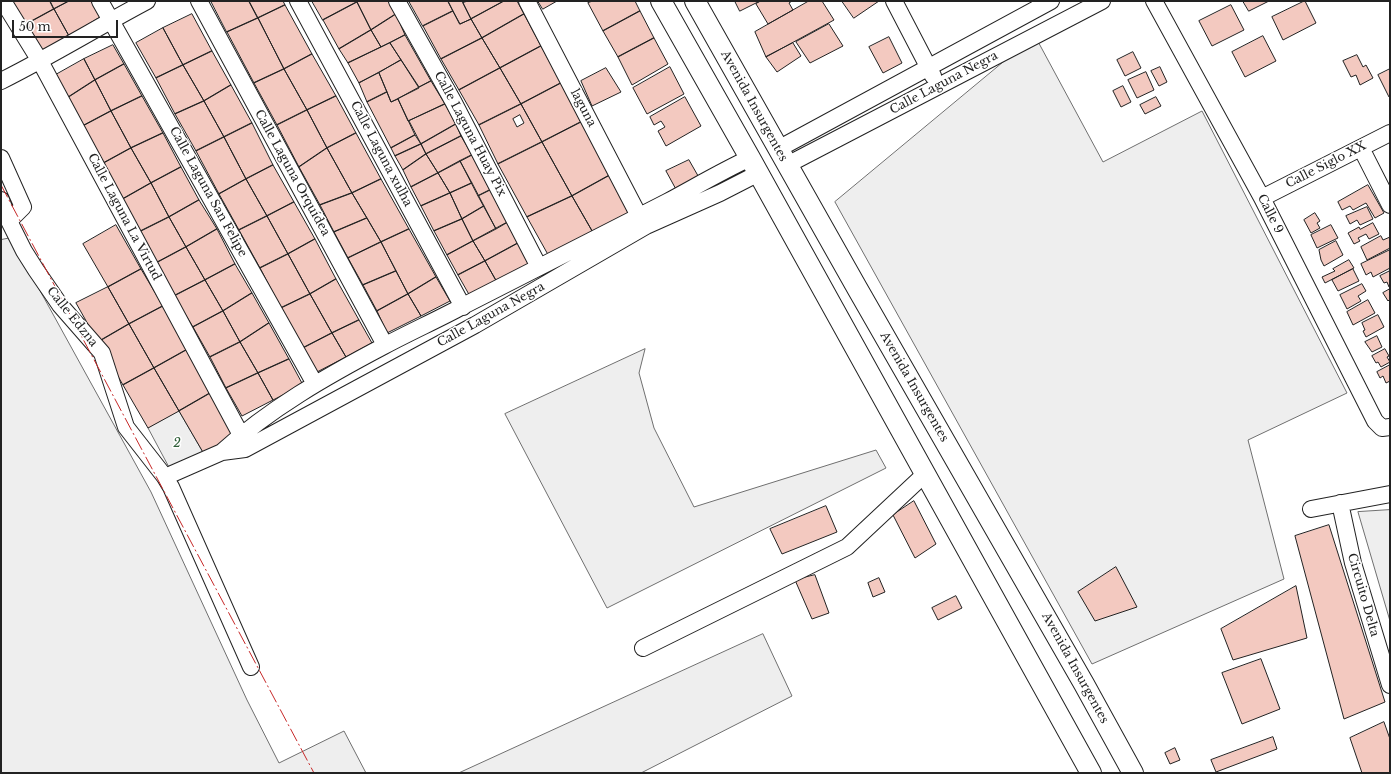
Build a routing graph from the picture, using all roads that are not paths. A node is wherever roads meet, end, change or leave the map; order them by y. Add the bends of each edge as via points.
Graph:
1 (4, 1) edge
2 (100, 1) edge
3 (147, 1) edge
4 (199, 1) edge
5 (298, 1) edge
6 (397, 1) edge
7 (527, 1) edge
8 (661, 1) edge
9 (695, 1) edge
10 (894, 1) edge
11 (1051, 1) edge
12 (1102, 1) edge
13 (1154, 1) edge
14 (1029, 6) edge
15 (111, 20) junction
16 (1042, 32) junction
17 (40, 61) junction
18 (928, 68) junction
19 (1, 81) edge
20 (938, 86) junction
21 (1390, 133) edge
22 (1361, 148) junction
23 (783, 157) junction
24 (1, 158) edge
25 (755, 166) junction
26 (1262, 198) junction
27 (1, 200) edge
28 (1390, 205) edge
29 (639, 216) junction
30 (9, 229) edge
31 (539, 268) junction
32 (857, 288) junction
33 (830, 302) junction
34 (463, 307) junction
35 (385, 345) junction
36 (315, 384) junction
37 (1386, 427) edge
38 (241, 435) junction
39 (222, 452) junction
40 (954, 457) junction
41 (925, 474) junction
42 (165, 477) junction
43 (1390, 494) edge
44 (1340, 503) junction
45 (1311, 509) dead end
46 (643, 648) dead end
47 (252, 667) dead end
48 (1390, 686) edge
49 (1090, 773) edge
50 (1133, 773) edge

1 - 17 street, Calle Laguna La Virtud
2 - 15 street, Calle Laguna San Felipe
3 - 15 street
4 - 35 street, Calle Laguna Orquídea
5 - 34 street, Calle Laguna xulha
6 - 31 street, Calle Laguna Huay Pix via 453,101
7 - 29 street, laguna
8 - 25 main road
9 - 23 main road, Avenida Insurgentes
10 - 18 street
11 - 14 street, Calle Laguna Negra
12 - 16 street, Calle Laguna Negra
13 - 26 street, Calle 9
14 - 16 street
14 - 18 street, Calle Laguna Negra
15 - 17 street
15 - 36 street, Calle Laguna San Felipe
16 - 20 street, Calle Laguna Negra
17 - 19 street
17 - 38 street, Calle Laguna La Virtud
18 - 20 street
18 - 23 street, Calle Laguna Negra
20 - 23 street, Calle Laguna Negra
21 - 22 street, Calle Siglo XX
22 - 26 street, Calle Siglo XX
22 - 28 street
23 - 32 main road, Avenida Insurgentes
24 - 30 street via 23,207
25 - 29 street, Calle Laguna Negra
25 - 33 main road
25 - 39 street, Calle Laguna Negra via 720,193 646,226 474,325 245,449
26 - 37 street, Calle 9 via 1375,421
27 - 30 street, Calle Edzna
29 - 31 street, Calle Laguna Negra
30 - 42 street, Calle Edzna via 60,305 102,353 126,427
31 - 34 street, Calle Laguna Negra
32 - 33 main road
32 - 40 main road, Avenida Insurgentes
33 - 41 main road
34 - 35 street, Calle Laguna Negra
35 - 36 street, Calle Laguna Negra
36 - 38 street, Calle Laguna Negra
38 - 39 street, Calle Laguna Negra
39 - 42 street, Calle Laguna Negra
40 - 41 main road
40 - 50 main road, Avenida Insurgentes
41 - 46 street via 847,547
41 - 49 main road
42 - 47 street, Calle Edzna
43 - 44 street
44 - 45 street
44 - 48 street, Circuito Delta via 1353,563

